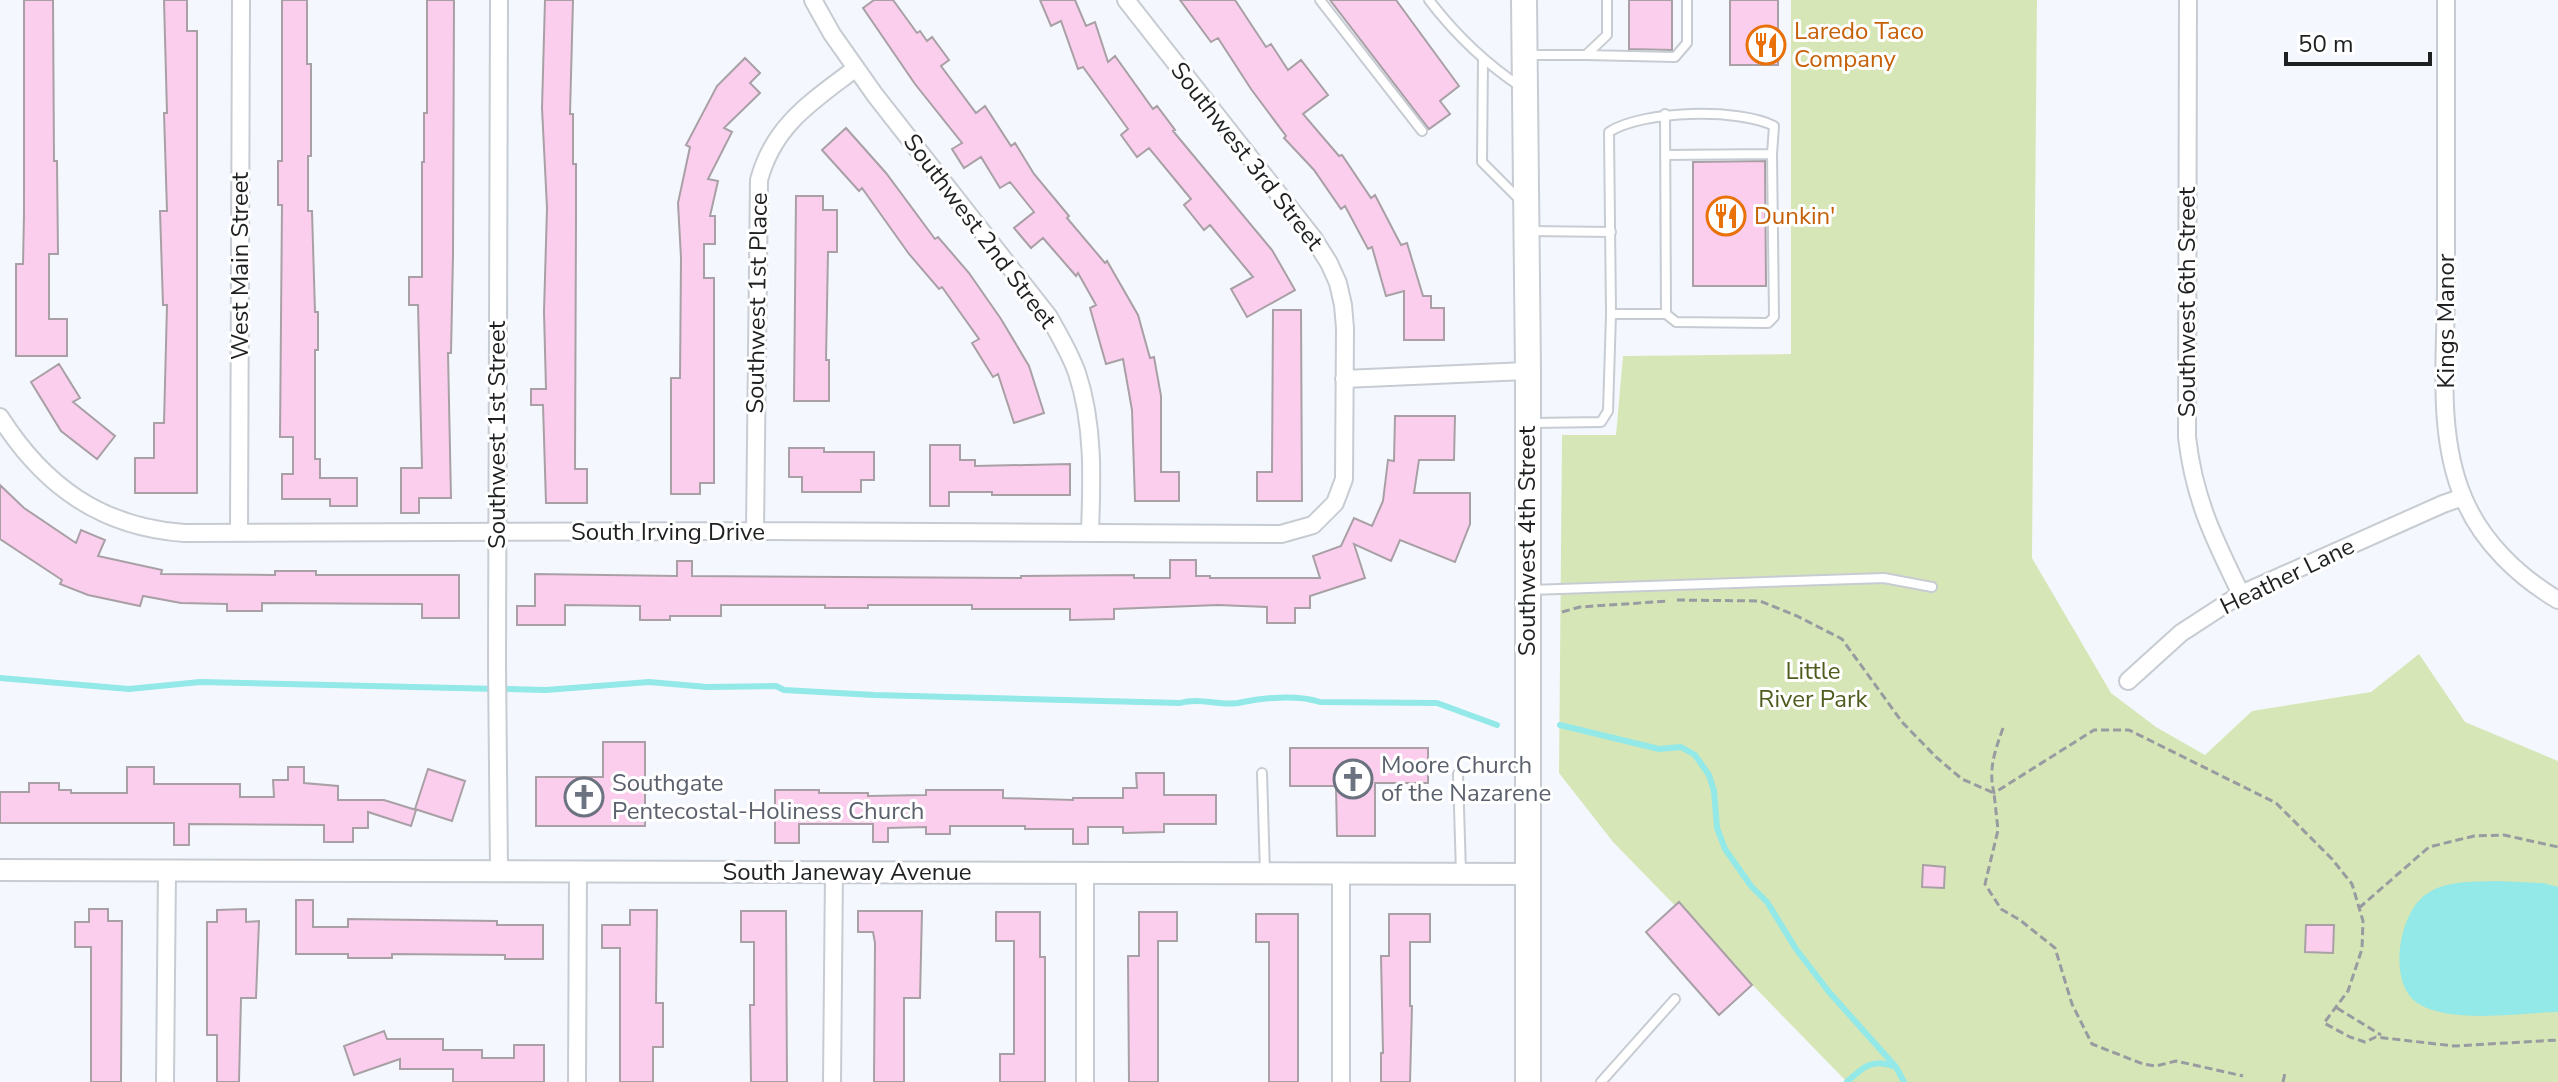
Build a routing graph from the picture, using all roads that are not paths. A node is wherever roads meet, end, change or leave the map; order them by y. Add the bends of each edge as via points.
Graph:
1 (241, 0) edge
2 (499, 0) edge
3 (813, 0) edge
4 (1126, 0) edge
5 (1320, 0) edge
6 (1429, 0) edge
7 (1524, 0) edge
8 (1607, 0) edge
9 (1687, 0) edge
10 (2188, 0) edge
11 (2446, 0) edge
12 (1525, 55) junction
13 (1586, 55) junction
14 (1483, 59) junction
15 (856, 68) junction
16 (1525, 90) junction
17 (1665, 114) junction
18 (1422, 131) dead end
19 (1772, 154) junction
20 (1665, 155) junction
21 (1526, 205) junction
22 (1526, 231) junction
23 (1611, 232) junction
24 (1611, 314) junction
25 (1666, 314) junction
26 (1528, 371) junction
27 (1344, 379) junction
28 (0, 417) edge
29 (1527, 423) junction
30 (2463, 497) junction
31 (1329, 511) joint
32 (755, 531) junction
33 (239, 532) junction
34 (1090, 532) junction
35 (497, 533) junction
36 (1932, 587) dead end
37 (1526, 590) junction
38 (2241, 594) junction
39 (2558, 600) edge
40 (2128, 681) dead end
41 (1262, 773) dead end
42 (1458, 774) dead end
43 (0, 870) edge
44 (167, 870) junction
45 (499, 871) junction
46 (578, 871) junction
47 (834, 872) junction
48 (1085, 873) junction
49 (1265, 874) junction
50 (1341, 874) junction
51 (1461, 874) junction
52 (1527, 874) junction
53 (1675, 999) dead end
54 (165, 1082) edge
55 (577, 1082) edge
56 (832, 1082) edge
57 (1085, 1082) edge
58 (1341, 1082) edge
59 (1528, 1082) edge
60 (1601, 1082) edge

1 - 33 street, West Main Street
2 - 35 street, Southwest 1st Street
3 - 15 street, Southwest 2nd Street
4 - 27 street, Southwest 3rd Street via 1329,263 1343,305
5 - 18 lane
6 - 14 lane
7 - 12 main road, Southwest 4th Street
8 - 13 lane via 1607,35
9 - 13 lane via 1687,43 1675,57
10 - 38 street, Southwest 6th Street via 2187,437 2206,522
11 - 30 street, Kings Manor via 2446,406
12 - 13 lane
12 - 16 main road, Southwest 4th Street
14 - 16 lane
14 - 21 lane via 1482,162
15 - 32 street, Southwest 1st Place via 779,134 759,180
15 - 34 street, Southwest 2nd Street via 1049,317 1067,349 1089,429
16 - 21 main road, Southwest 4th Street
17 - 19 lane via 1759,118 1774,126
17 - 20 lane
17 - 23 lane via 1622,123 1609,132
19 - 20 lane
19 - 25 lane via 1774,317 1768,323 1676,322
20 - 25 lane
21 - 22 main road, Southwest 4th Street
22 - 23 lane
22 - 26 main road, Southwest 4th Street
23 - 24 lane
24 - 25 lane
24 - 29 lane via 1608,411 1601,422
26 - 27 street
26 - 29 main road, Southwest 4th Street
27 - 31 street, Southwest 3rd Street via 1344,479
28 - 33 street, South Irving Drive via 43,473 105,515 152,530
29 - 37 main road, Southwest 4th Street
30 - 38 street, Heather Lane
30 - 39 street, Kings Manor via 2495,548 2522,576
31 - 34 street, South Irving Drive via 1301,531 1281,534
32 - 34 street, South Irving Drive
32 - 35 street, South Irving Drive
33 - 35 street, South Irving Drive
35 - 45 street, Southwest 1st Street
36 - 37 lane via 1884,578
37 - 52 main road, Southwest 4th Street
38 - 40 street, Heather Lane via 2181,633
41 - 49 lane
42 - 51 lane
43 - 44 street, South Janeway Avenue
44 - 45 street, South Janeway Avenue
44 - 54 street
45 - 46 street, South Janeway Avenue
46 - 47 street, South Janeway Avenue
46 - 55 street
47 - 48 street, South Janeway Avenue
47 - 56 street
48 - 49 street, South Janeway Avenue
48 - 57 street
49 - 50 street, South Janeway Avenue
50 - 51 street, South Janeway Avenue
50 - 58 street
51 - 52 street, South Janeway Avenue
52 - 59 main road, Southwest 4th Street
53 - 60 lane

